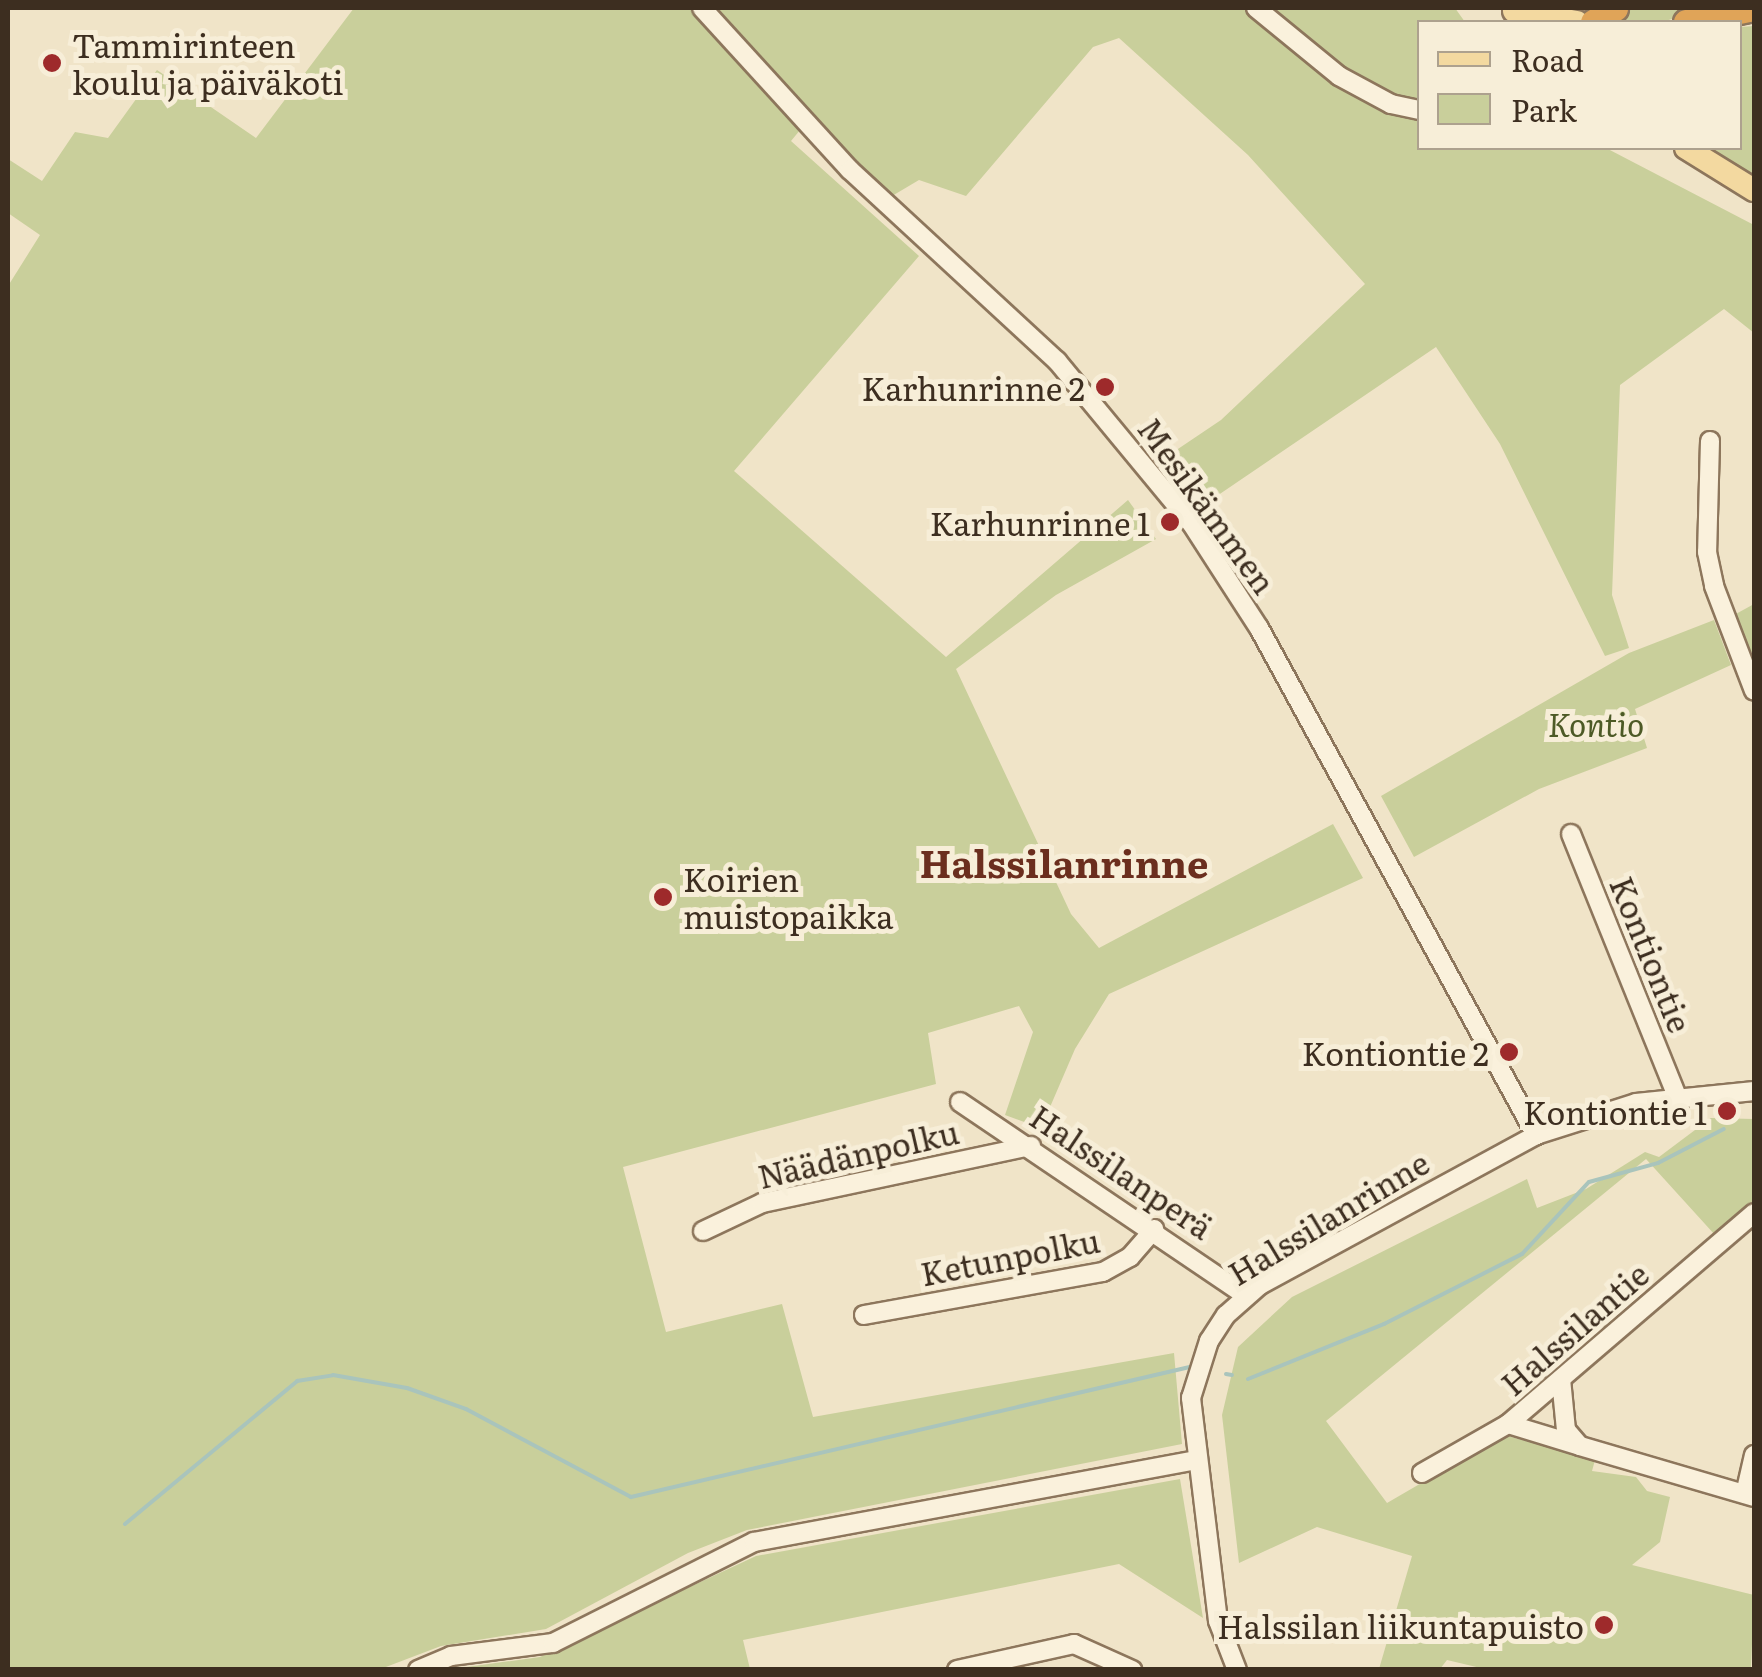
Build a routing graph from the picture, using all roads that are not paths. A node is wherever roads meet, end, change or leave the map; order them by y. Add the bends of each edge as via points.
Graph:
1 (702, 8) edge
2 (1256, 8) edge
3 (1754, 8) edge
4 (1515, 14) edge
5 (1562, 20) edge
6 (1696, 20) edge
7 (1417, 109) edge
8 (1689, 150) edge
9 (1754, 190) edge
10 (1710, 441) dead end
11 (1754, 690) edge
12 (1572, 834) dead end
13 (1754, 1090) edge
14 (1678, 1097) junction
15 (960, 1102) dead end
16 (1536, 1135) junction
17 (1032, 1146) junction
18 (1754, 1213) edge
19 (1154, 1229) junction
20 (703, 1232) dead end
21 (1246, 1296) junction
22 (864, 1316) dead end
23 (1561, 1379) junction
24 (1508, 1424) junction
25 (1580, 1446) junction
26 (1754, 1455) edge
27 (1196, 1460) junction
28 (1422, 1473) dead end
29 (1750, 1495) edge
30 (418, 1670) edge
31 (957, 1670) edge
32 (1132, 1670) edge
33 (1237, 1670) edge

1 - 16 street, Mesikämmen via 850,170 1057,361 1191,524 1259,628
2 - 7 street via 1339,76 1391,104
3 - 6 highway
4 - 5 main road
8 - 9 main road
10 - 11 street via 1708,552 1714,586
12 - 14 street, Kontiontie
13 - 14 street, Halssilanrinne
14 - 16 street, Halssilanrinne
15 - 17 street, Halssilanperä
16 - 21 street, Halssilanrinne
17 - 19 street, Halssilanperä
17 - 20 street, Näädänpolku via 762,1203
18 - 23 street, Halssilantie
19 - 21 street, Halssilanperä
19 - 22 street, Ketunpolku via 1130,1257 1103,1272
21 - 27 street, Halssilanrinne via 1217,1328 1199,1364 1191,1398
23 - 24 street, Halssilantie
23 - 25 street via 1566,1430
24 - 25 street
24 - 28 street, Halssilantie
25 - 29 street
26 - 29 street
27 - 30 street via 754,1542 553,1643 451,1656
27 - 33 street, Halssilanrinne via 1218,1621
31 - 32 street via 1074,1644

